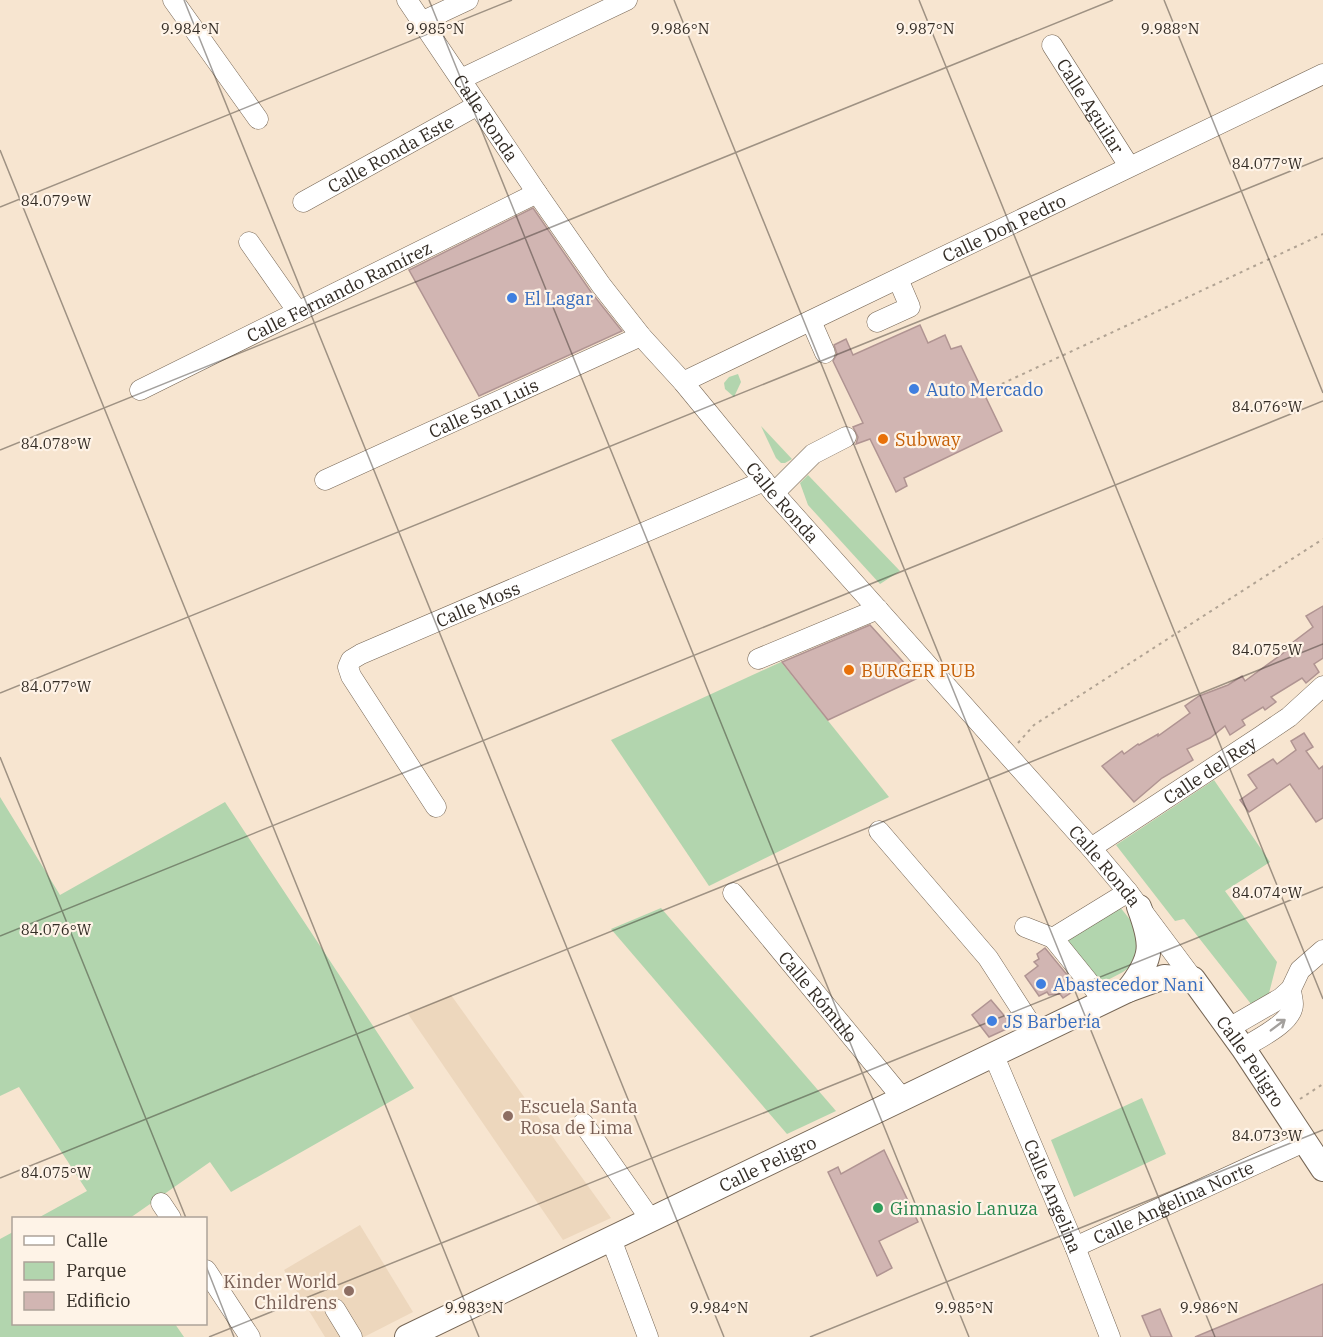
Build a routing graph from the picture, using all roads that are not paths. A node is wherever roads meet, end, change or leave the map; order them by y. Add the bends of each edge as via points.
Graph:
1 (173, 0) edge
2 (407, 0) edge
3 (468, 0) edge
4 (627, 0) edge
5 (422, 22) junction
6 (1052, 45) dead end
7 (1323, 74) edge
8 (460, 79) junction
9 (478, 105) junction
10 (258, 119) dead end
11 (1130, 166) junction
12 (537, 194) junction
13 (303, 202) dead end
14 (249, 242) dead end
15 (898, 279) junction
16 (298, 312) junction
17 (811, 321) junction
18 (877, 322) dead end
19 (641, 336) junction
20 (825, 353) dead end
21 (683, 382) junction
22 (140, 390) dead end
23 (846, 437) dead end
24 (325, 480) dead end
25 (769, 487) junction
26 (878, 609) junction
27 (758, 659) dead end
28 (1323, 686) edge
29 (436, 807) dead end
30 (879, 831) dead end
31 (1091, 848) junction
32 (733, 893) dead end
33 (1133, 899) junction
34 (1025, 927) dead end
35 (1053, 938) junction
36 (1323, 950) edge
37 (1193, 979) junction
38 (1291, 989) junction
39 (1128, 990) junction
40 (1104, 1001) junction
41 (1229, 1029) junction
42 (1037, 1034) junction
43 (1243, 1048) junction
44 (993, 1056) junction
45 (903, 1099) junction
46 (583, 1123) dead end
47 (1304, 1142) junction
48 (1323, 1169) edge
49 (651, 1220) junction
50 (611, 1239) junction
51 (1075, 1247) junction
52 (207, 1272) edge
53 (334, 1309) dead end
54 (250, 1337) edge
55 (352, 1337) edge
56 (407, 1337) edge
57 (648, 1337) edge
58 (1110, 1337) edge

1 - 10 street
2 - 5 street, Calle Ronda
3 - 5 street
4 - 8 street
5 - 8 street, Calle Ronda
6 - 11 street, Calle Aguilar
7 - 11 street, Calle Don Pedro
8 - 9 street, Calle Ronda
9 - 12 street, Calle Ronda
9 - 13 street, Calle Ronda Este
11 - 15 street, Calle Don Pedro
12 - 16 street, Calle Fernando Ramírez
12 - 19 street, Calle Ronda
14 - 16 street
15 - 17 street, Calle Don Pedro
15 - 18 street via 910,307
16 - 22 street, Calle Fernando Ramírez
17 - 20 street
17 - 21 street, Calle Don Pedro
19 - 21 street, Calle Ronda
19 - 24 street, Calle San Luis
21 - 25 street, Calle Ronda
23 - 25 street via 813,454
25 - 26 street, Calle Ronda
25 - 29 street, Calle Moss via 351,660 351,676
26 - 27 street
26 - 31 street, Calle Ronda
28 - 31 street, Calle del Rey via 1289,717
30 - 42 street via 988,958
31 - 33 street, Calle Ronda
32 - 45 street, Calle Rómulo
33 - 35 street
33 - 37 street, Calle Ronda
33 - 39 main road via 1149,933 1147,957
34 - 35 street
35 - 40 street
36 - 38 street via 1300,970
37 - 39 main road, Calle Peligro via 1164,977
37 - 41 main road, Calle Peligro
38 - 41 street
43 -> 38 street via 1283,1023 1294,1005
39 - 40 main road, Calle Peligro
40 - 42 main road, Calle Peligro
41 - 43 main road, Calle Peligro
42 - 44 main road, Calle Peligro
43 - 47 main road, Calle Peligro
44 - 45 main road, Calle Peligro
44 - 51 street, Calle Angelina
45 - 49 main road, Calle Peligro
46 - 49 street
47 - 48 main road, Calle Peligro
47 - 51 street, Calle Angelina Norte
49 - 50 main road, Calle Peligro
50 - 56 main road, Calle Peligro
50 - 57 street
51 - 58 street, Calle Angelina
52 - 54 street
53 - 55 street

